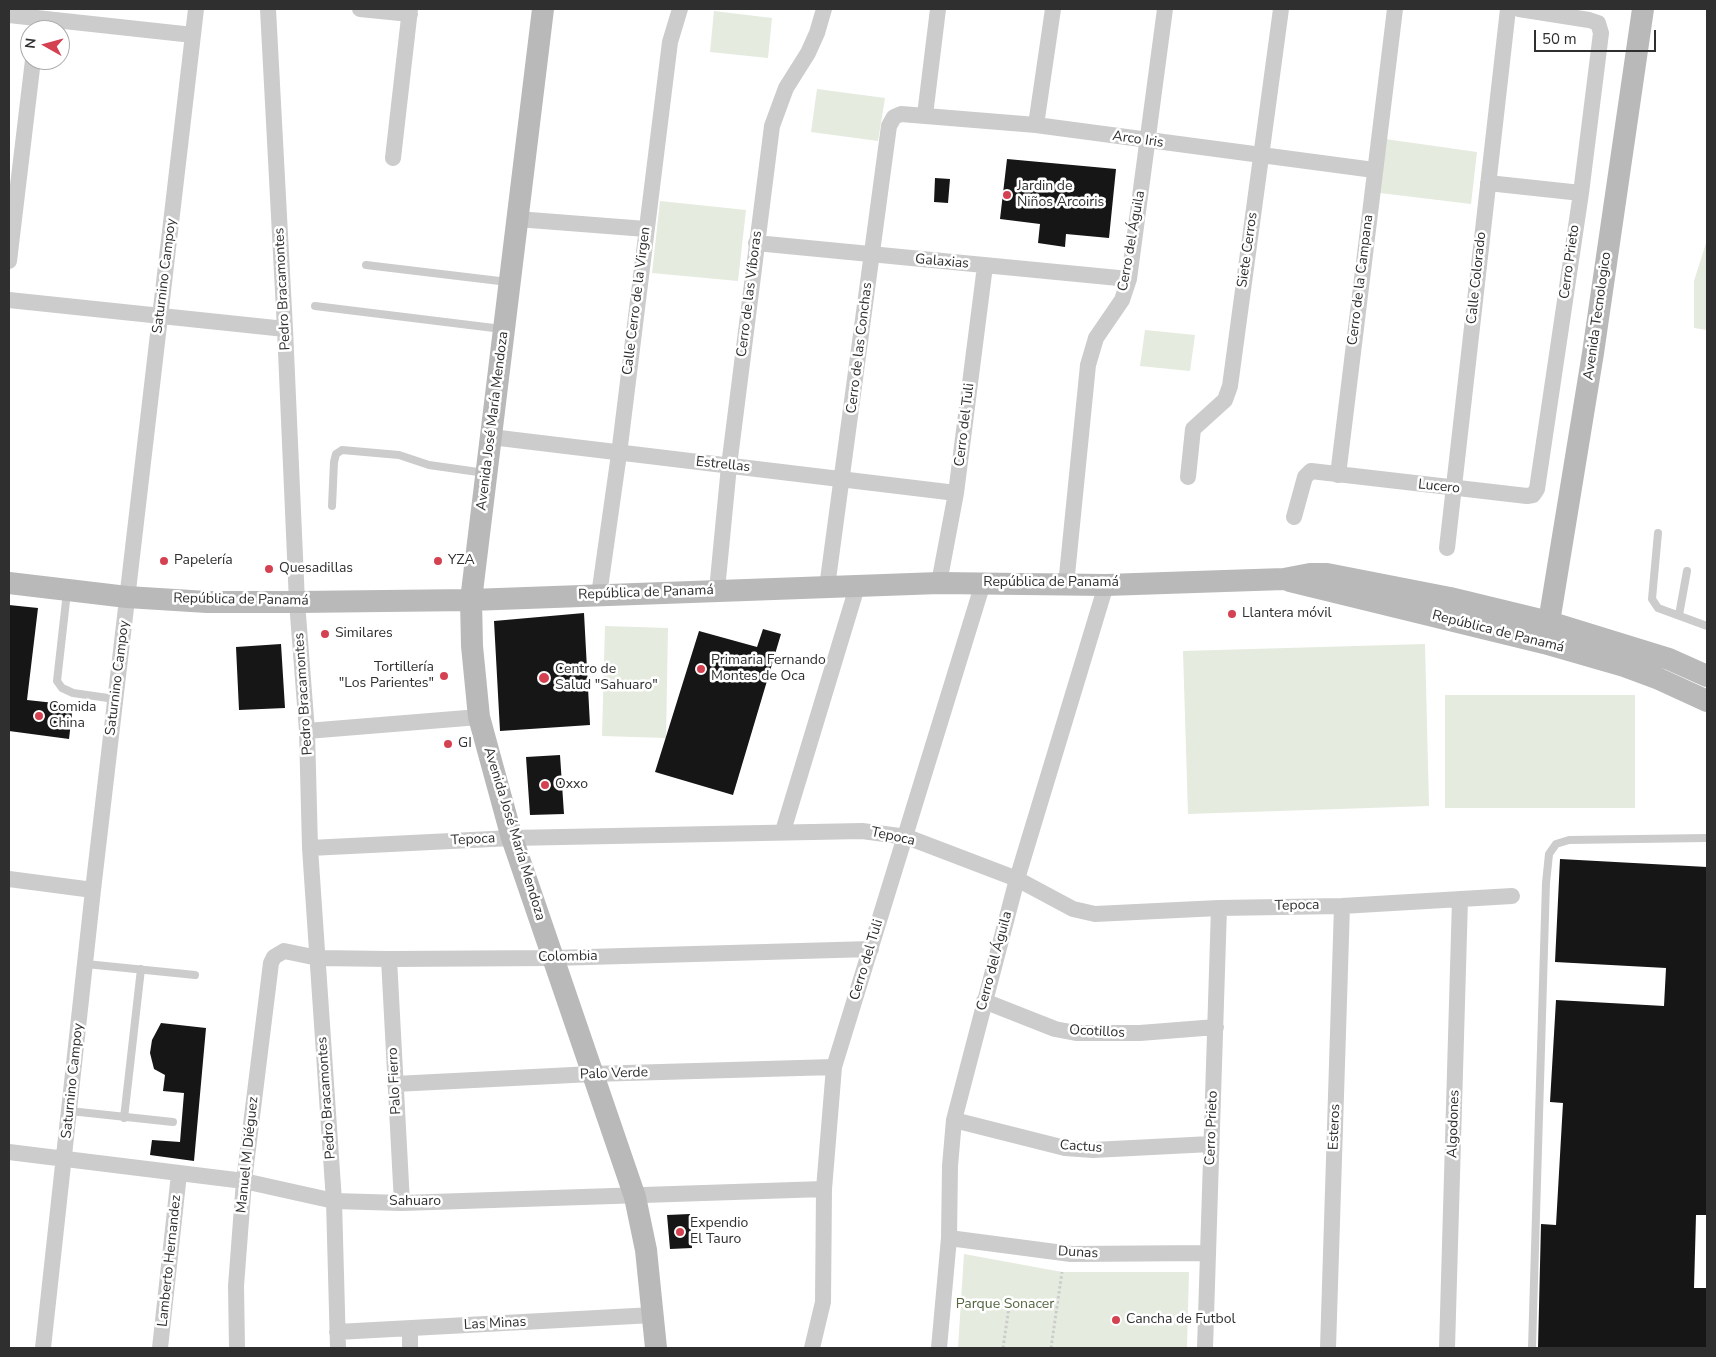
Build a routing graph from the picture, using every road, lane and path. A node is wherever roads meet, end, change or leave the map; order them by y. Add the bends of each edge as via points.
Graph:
1 (196, 9) edge
2 (268, 9) edge
3 (360, 9) edge
4 (544, 9) edge
5 (680, 9) edge
6 (824, 9) edge
7 (938, 9) edge
8 (1053, 9) edge
9 (1165, 9) edge
10 (1281, 9) edge
11 (1395, 9) edge
12 (1508, 9) edge
13 (1519, 9) edge
14 (1643, 9) edge
15 (410, 11) edge
16 (9, 15) edge
17 (38, 19) edge
18 (193, 35) junction
19 (32, 70) edge
20 (901, 114) joint
21 (925, 116) junction
22 (1036, 126) junction
23 (1148, 141) junction
24 (1261, 156) junction
25 (393, 158) dead end
26 (1374, 170) junction
27 (1488, 183) junction
28 (1581, 193) junction
29 (516, 219) junction
30 (646, 229) junction
31 (756, 243) junction
32 (872, 256) junction
33 (9, 261) edge
34 (366, 265) dead end
35 (985, 266) junction
36 (1129, 279) junction
37 (509, 282) junction
38 (9, 300) edge
39 (316, 306) dead end
40 (160, 317) junction
41 (285, 329) junction
42 (504, 330) junction
43 (491, 437) junction
44 (619, 454) junction
45 (729, 466) junction
46 (487, 473) junction
47 (1338, 475) junction
48 (1188, 478) dead end
49 (843, 479) junction
50 (1453, 488) junction
51 (1537, 489) joint
52 (956, 492) junction
53 (332, 506) dead end
54 (1294, 517) dead end
55 (1658, 532) dead end
56 (1447, 548) dead end
57 (1687, 571) dead end
58 (1284, 580) junction
59 (9, 582) edge
60 (938, 583) junction
61 (983, 583) junction
62 (1066, 585) junction
63 (1106, 585) junction
64 (827, 587) junction
65 (857, 587) junction
66 (67, 590) junction
67 (717, 590) junction
68 (1320, 590) junction
69 (599, 595) junction
70 (127, 597) junction
71 (471, 600) junction
72 (297, 602) junction
73 (1679, 615) junction
74 (1549, 622) junction
75 (1707, 626) edge
76 (1707, 676) edge
77 (1707, 692) edge
78 (115, 698) junction
79 (1707, 701) edge
80 (479, 717) junction
81 (307, 731) junction
82 (783, 831) junction
83 (906, 837) junction
84 (512, 838) junction
85 (1707, 838) edge
86 (310, 848) junction
87 (9, 879) edge
88 (1017, 879) junction
89 (93, 890) junction
90 (1512, 896) dead end
91 (1460, 899) junction
92 (1342, 906) junction
93 (1219, 908) junction
94 (871, 949) junction
95 (318, 958) junction
96 (553, 958) junction
97 (389, 960) junction
98 (271, 963) joint
99 (86, 964) junction
100 (141, 969) junction
101 (195, 975) dead end
102 (984, 1001) junction
103 (1216, 1027) junction
104 (834, 1067) junction
105 (592, 1074) junction
106 (395, 1084) junction
107 (70, 1111) junction
108 (124, 1118) junction
109 (954, 1120) junction
110 (174, 1122) dead end
111 (1211, 1144) junction
112 (9, 1152) edge
113 (64, 1159) junction
114 (179, 1174) junction
115 (244, 1181) junction
116 (824, 1188) junction
117 (635, 1197) junction
118 (334, 1201) junction
119 (402, 1203) junction
120 (949, 1238) junction
121 (1208, 1253) junction
122 (1062, 1272) dead end
123 (1009, 1307) dead end
124 (653, 1315) junction
125 (410, 1328) junction
126 (338, 1340) edge
127 (43, 1348) edge
128 (160, 1348) edge
129 (237, 1348) edge
130 (410, 1348) edge
131 (656, 1348) edge
132 (812, 1348) edge
133 (939, 1348) edge
134 (1003, 1348) edge
135 (1051, 1348) edge
136 (1205, 1348) edge
137 (1328, 1348) edge
138 (1447, 1348) edge
139 (1532, 1348) edge

1 - 18 street, Saturnino Campoy
2 - 41 street, Pedro Bracamontes
3 - 15 street
4 - 29 main road, Avenida José María Mendoza
5 - 30 street, Calle Cerro de la Virgen via 670,42
6 - 31 street, Cerro de las Víboras via 817,33 786,88 772,126
7 - 21 street
8 - 22 street
9 - 23 street, Cerro del Águila
10 - 24 street, Siete Cerros
11 - 26 street, Cerro de la Campana
12 - 27 street, Calle Colorado
13 - 28 street, Cerro Prieto via 1598,24 1601,33
14 - 74 main road, Avenida Tecnologico
15 - 25 street
16 - 17 street
17 - 18 street
18 - 40 street, Saturnino Campoy
19 - 33 street
20 - 21 street, Arco Iris
20 - 32 street, Cerro de las Conchas via 894,117 889,126
21 - 22 street, Arco Iris
22 - 23 street, Arco Iris
23 - 24 street, Arco Iris
23 - 36 street, Cerro del Águila
24 - 26 street, Arco Iris
24 - 48 street, Siete Cerros via 1230,386 1225,400 1193,429
26 - 47 street, Cerro de la Campana
27 - 28 street
27 - 50 street, Calle Colorado
28 - 51 street, Cerro Prieto
29 - 30 street
29 - 37 main road, Avenida José María Mendoza
30 - 44 street, Calle Cerro de la Virgen
31 - 32 street, Galaxias
31 - 45 street, Cerro de las Víboras
32 - 35 street, Galaxias
32 - 49 street, Cerro de las Conchas
34 - 37 lane
35 - 36 street, Galaxias
35 - 52 street, Cerro del Tuli
36 - 62 street, Cerro del Águila via 1122,300 1091,350
37 - 42 main road, Avenida José María Mendoza
38 - 40 street
39 - 42 lane
40 - 41 street
40 - 70 street, Saturnino Campoy
41 - 72 street, Pedro Bracamontes
42 - 43 main road, Avenida José María Mendoza
43 - 44 street, Estrellas
43 - 46 main road, Avenida José María Mendoza
44 - 45 street, Estrellas
44 - 69 street, Calle Cerro de la Virgen
45 - 49 street, Estrellas
45 - 67 street, Cerro de las Víboras
46 - 53 lane via 429,465 399,455 342,450 336,454 334,462
46 - 71 main road, Avenida José María Mendoza
47 - 50 street, Lucero
47 - 54 street via 1306,473
49 - 52 street, Estrellas
49 - 64 street, Cerro de las Conchas
50 - 51 street, Lucero via 1526,496 1533,495
50 - 56 street, Calle Colorado
52 - 60 street, Cerro del Tuli
55 - 73 lane via 1652,599 1658,608
57 - 73 lane
58 - 63 main road, República de Panamá
58 - 68 main road, República de Panamá
58 - 74 main road, República de Panamá via 1327,574 1450,598
59 - 66 main road, República de Panamá
60 - 61 main road, República de Panamá
60 - 65 main road, República de Panamá
61 - 62 main road, República de Panamá
61 - 83 street, Cerro del Tuli
62 - 63 main road, República de Panamá
63 - 88 street, Cerro del Águila
64 - 65 main road, República de Panamá
64 - 67 main road, República de Panamá
65 - 82 street
66 - 70 main road, República de Panamá
66 - 78 lane via 57,681 62,688 73,693
67 - 69 main road, República de Panamá
68 - 74 main road via 1365,589 1533,629 1542,628
68 - 79 main road, República de Panamá via 1544,643 1624,666
69 - 71 main road, República de Panamá
70 - 72 main road, República de Panamá via 207,602
70 - 78 street, Saturnino Campoy
71 - 72 main road, República de Panamá
71 - 80 main road, Avenida José María Mendoza
72 - 81 street, Pedro Bracamontes
73 - 75 lane
74 - 76 main road, República de Panamá via 1669,659
74 - 77 main road via 1550,629 1557,636 1661,670
78 - 89 street, Saturnino Campoy
80 - 81 street
80 - 84 main road, Avenida José María Mendoza
81 - 86 street, Pedro Bracamontes
82 - 83 street, Tepoca via 862,831
82 - 84 street, Tepoca
83 - 88 street, Tepoca
83 - 94 street, Cerro del Tuli
84 - 86 street, Tepoca
84 - 96 main road, Avenida José María Mendoza
85 - 139 lane via 1568,840 1556,844 1549,854
86 - 95 street, Pedro Bracamontes
87 - 89 street
88 - 93 street, Tepoca via 1061,904 1095,914
88 - 102 street, Cerro del Águila
89 - 99 street, Saturnino Campoy
90 - 91 street, Tepoca
91 - 92 street, Tepoca
91 - 138 street, Algodones
92 - 93 street, Tepoca
92 - 137 street, Esteros
93 - 103 street, Cerro Prieto
94 - 96 street, Colombia
94 - 104 street, Cerro del Tuli
95 - 97 street, Colombia
95 - 98 street, Colombia via 284,951
95 - 118 street, Pedro Bracamontes
96 - 97 street, Colombia
96 - 105 main road, Avenida José María Mendoza
97 - 106 street, Palo Fierro
98 - 115 street, Manuel M Diéguez
99 - 100 lane
99 - 107 street, Saturnino Campoy
100 - 101 lane
100 - 108 lane
102 - 103 street, Ocotillos via 1055,1029 1076,1033 1140,1033
102 - 109 street, Cerro del Águila
103 - 111 street, Cerro Prieto
104 - 105 street, Palo Verde
104 - 116 street, Cerro del Tuli
105 - 106 street, Palo Verde
105 - 117 main road, Avenida José María Mendoza
106 - 119 street, Palo Fierro
107 - 108 lane
107 - 113 street, Saturnino Campoy
108 - 110 lane
109 - 111 street, Cactus via 1064,1148 1093,1150
109 - 120 street, Cerro del Águila
111 - 121 street, Cerro Prieto
112 - 113 street, Sahuaro
113 - 114 street, Sahuaro
113 - 127 street, Saturnino Campoy
114 - 115 street, Sahuaro
114 - 128 street, Lamberto Hernandez
115 - 118 street, Sahuaro
115 - 129 street, Manuel M Diéguez via 236,1286
116 - 117 street, Sahuaro
116 - 132 street, Cerro del Tuli via 822,1302
117 - 119 street, Sahuaro
117 - 124 main road, Avenida José María Mendoza via 646,1250
118 - 119 street, Sahuaro
118 - 126 street, Pedro Bracamontes
120 - 121 street, Dunas via 1071,1254
120 - 133 street, Cerro del Águila
121 - 136 street, Cerro Prieto
122 - 135 path
123 - 134 path
124 - 125 street, Las Minas
124 - 131 main road, Avenida José María Mendoza
125 - 126 street, Las Minas
125 - 130 street

